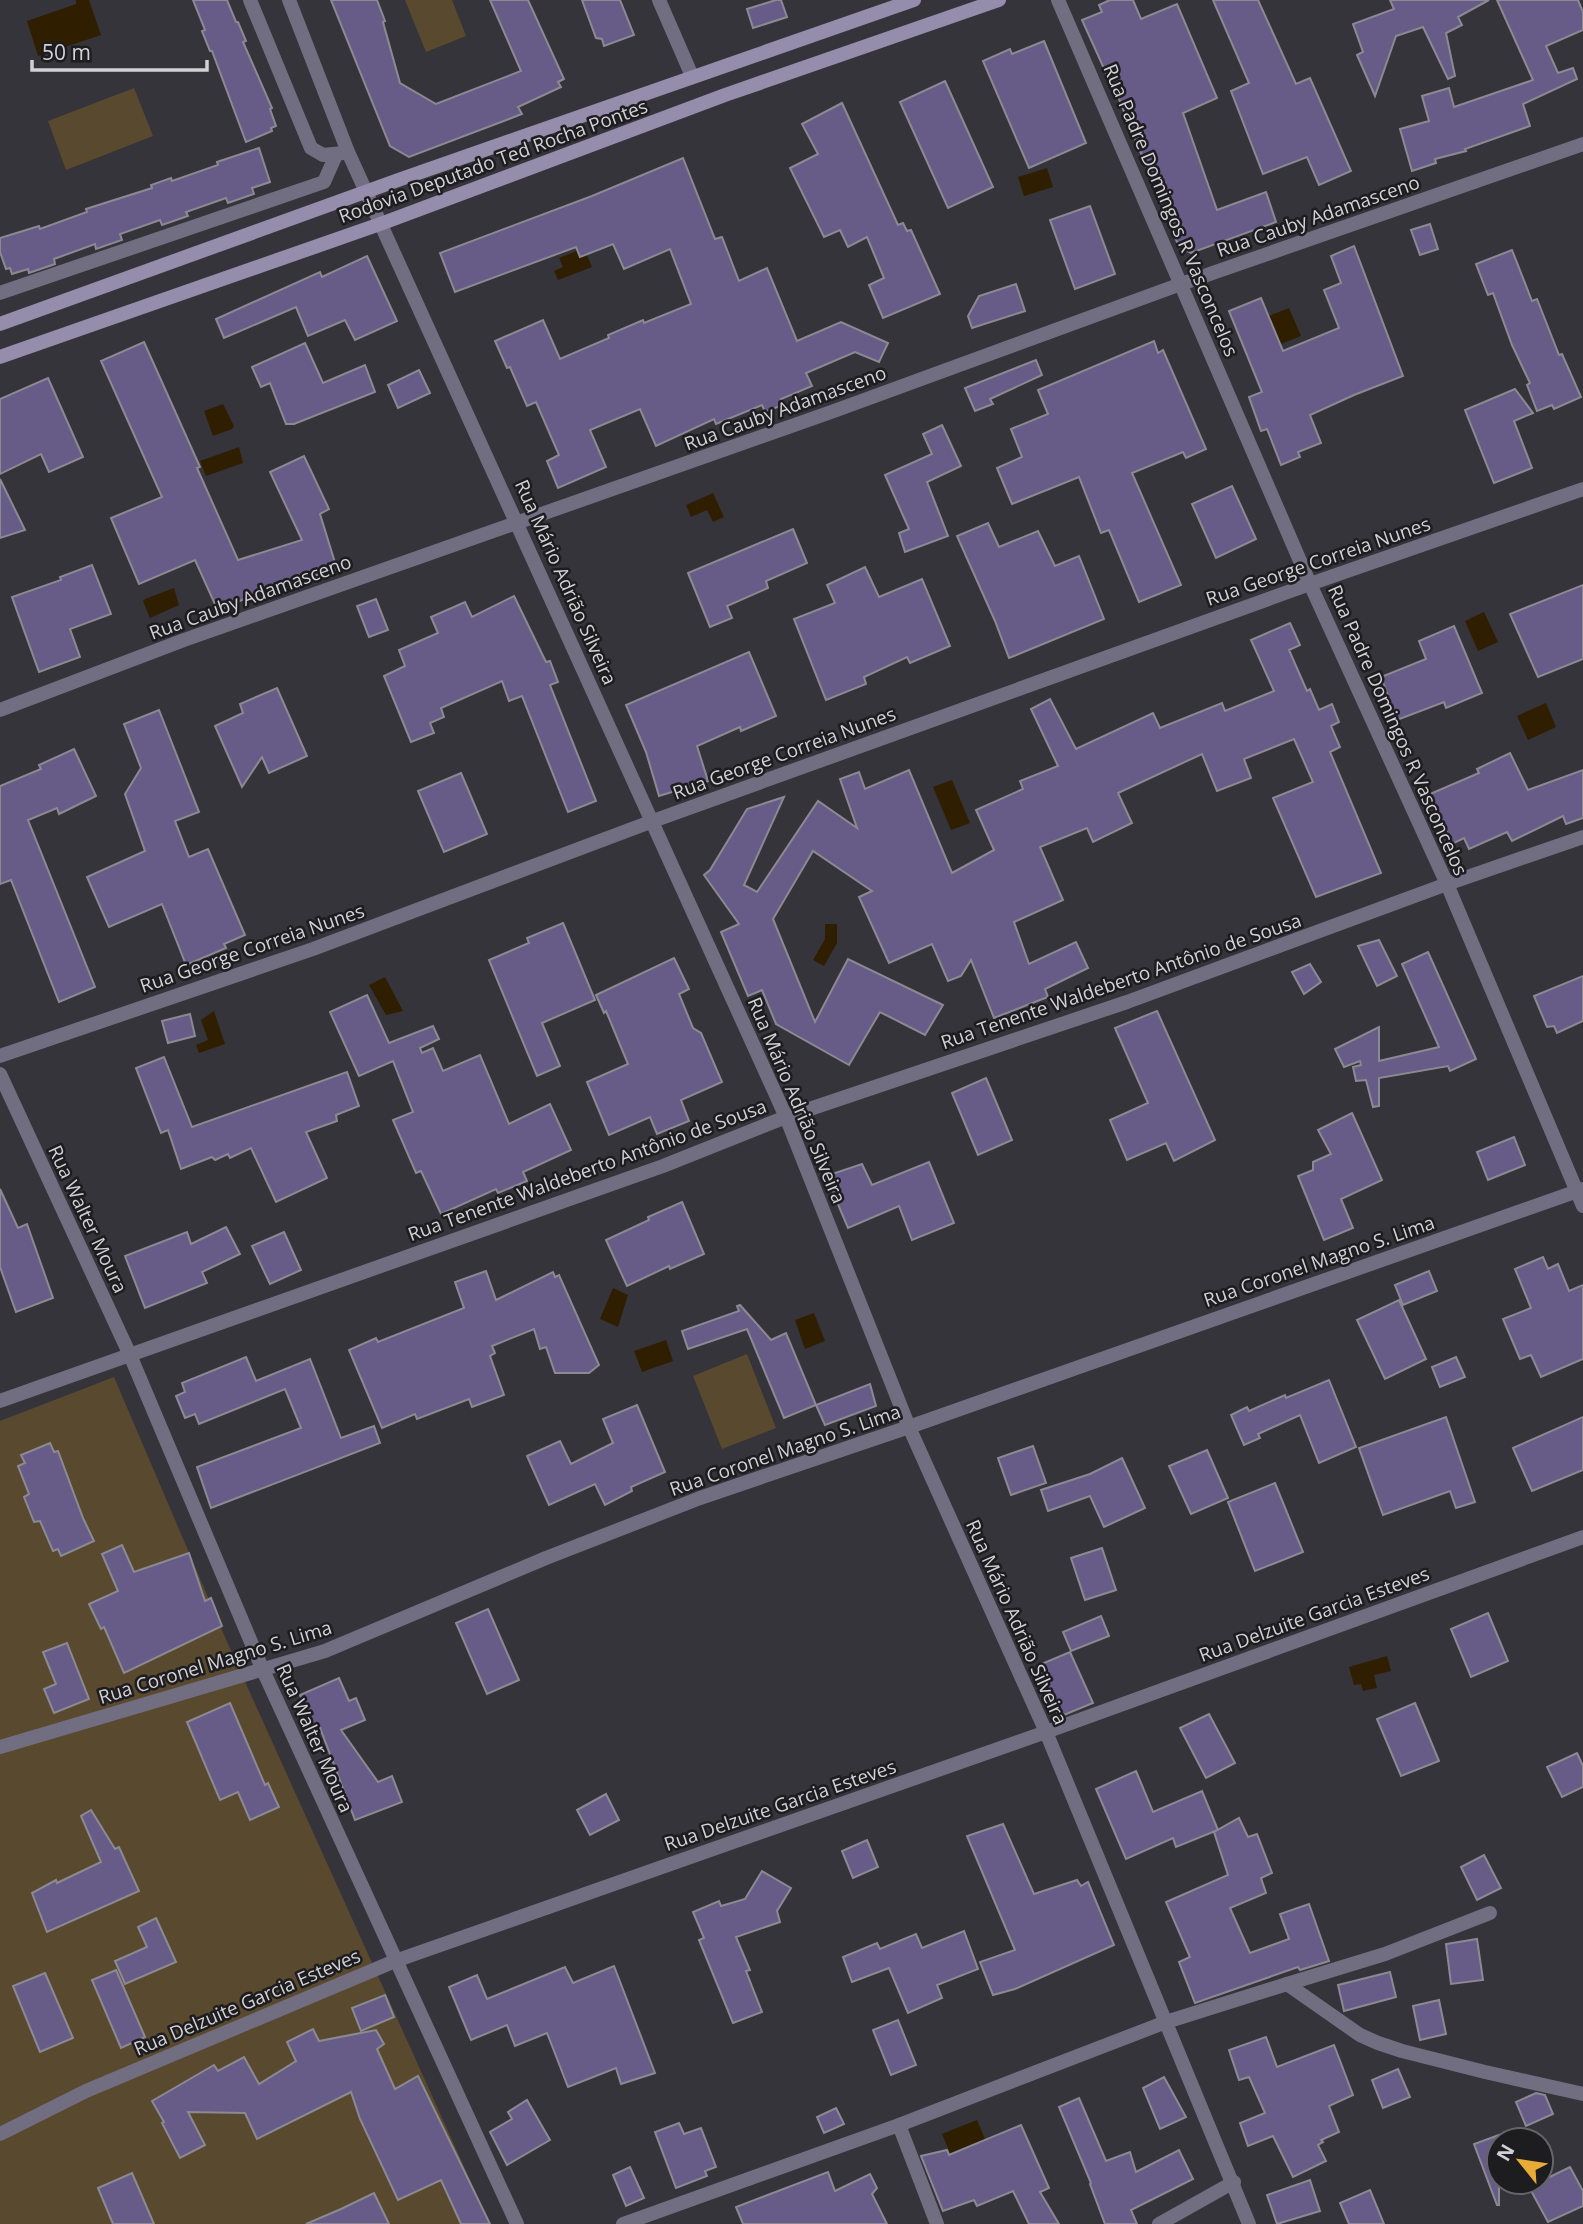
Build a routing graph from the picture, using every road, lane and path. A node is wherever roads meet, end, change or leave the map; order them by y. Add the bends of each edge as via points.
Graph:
1 (250, 0) edge
2 (289, 0) edge
3 (659, 0) edge
4 (914, 0) edge
5 (999, 0) edge
6 (1058, 0) edge
7 (692, 76) junction
8 (1583, 144) edge
9 (342, 153) junction
10 (367, 192) junction
11 (383, 223) junction
12 (1181, 284) junction
13 (0, 293) edge
14 (0, 324) edge
15 (0, 356) edge
16 (1583, 489) edge
17 (518, 523) junction
18 (1310, 584) junction
19 (0, 710) edge
20 (653, 821) junction
21 (1583, 837) edge
22 (1447, 884) junction
23 (0, 1056) edge
24 (0, 1074) edge
25 (786, 1117) junction
26 (1580, 1190) edge
27 (1583, 1206) edge
28 (130, 1356) junction
29 (0, 1401) edge
30 (909, 1427) junction
31 (1583, 1537) edge
32 (262, 1668) junction
33 (1046, 1732) junction
34 (0, 1747) edge
35 (1490, 1913) dead end
36 (395, 1961) junction
37 (1287, 1984) junction
38 (1166, 2022) junction
39 (1583, 2094) edge
40 (899, 2125) junction
41 (0, 2134) edge
42 (1234, 2182) junction
43 (517, 2224) edge
44 (623, 2224) edge
45 (937, 2224) edge
46 (1158, 2224) edge
47 (1249, 2224) edge

1 - 9 street via 308,143 318,154
2 - 9 street, Rua Mário Adrião Silveira
3 - 7 street
4 - 7 main road, Rodovia Deputado Ted Rocha Pontes
5 - 11 main road, Rodovia Deputado Ted Rocha Pontes via 725,95
6 - 12 street, Rua Padre Domingos R Vasconcelos
7 - 10 main road, Rodovia Deputado Ted Rocha Pontes
8 - 12 street, Rua Cauby Adamasceno
9 - 10 street, Rua Mário Adrião Silveira
9 - 13 street via 324,182
10 - 11 street, Rua Mário Adrião Silveira
10 - 14 main road, Rodovia Deputado Ted Rocha Pontes
11 - 15 main road, Rodovia Deputado Ted Rocha Pontes
11 - 17 street, Rua Mário Adrião Silveira
12 - 17 street, Rua Cauby Adamasceno
12 - 18 street, Rua Padre Domingos R Vasconcelos
16 - 18 street, Rua George Correia Nunes
17 - 19 street, Rua Cauby Adamasceno
17 - 20 street, Rua Mário Adrião Silveira
18 - 20 street, Rua George Correia Nunes
18 - 22 street, Rua Padre Domingos R Vasconcelos
20 - 23 street, Rua George Correia Nunes via 313,949
20 - 25 street, Rua Mário Adrião Silveira
21 - 22 street, Rua Tenente Waldeberto Antônio de Sousa
22 - 25 street, Rua Tenente Waldeberto Antônio de Sousa via 1127,1003
22 - 26 street, Rua Padre Domingos R Vasconcelos
24 - 28 street, Rua Walter Moura
25 - 28 street, Rua Tenente Waldeberto Antônio de Sousa via 650,1171
25 - 30 street, Rua Mário Adrião Silveira
26 - 27 street, Rua Padre Domingos R Vasconcelos
26 - 30 street, Rua Coronel Magno S. Lima
28 - 29 street, Rua Tenente Waldeberto Antônio de Sousa
28 - 32 street, Rua Walter Moura
30 - 32 street, Rua Coronel Magno S. Lima via 700,1498 325,1651
30 - 33 street, Rua Mário Adrião Silveira
31 - 33 street, Rua Delzuite Garcia Esteves
32 - 34 street, Rua Coronel Magno S. Lima
32 - 36 street, Rua Walter Moura
33 - 36 street, Rua Delzuite Garcia Esteves
33 - 38 street, Rua Mário Adrião Silveira
35 - 37 street via 1385,1954
36 - 41 street, Rua Delzuite Garcia Esteves via 86,2091
36 - 43 street, Rua Walter Moura
37 - 38 street
37 - 39 street via 1378,2043
38 - 40 street
38 - 42 street, Rua Mário Adrião Silveira
40 - 44 street
40 - 45 street
42 - 46 street
42 - 47 street, Rua Mário Adrião Silveira

